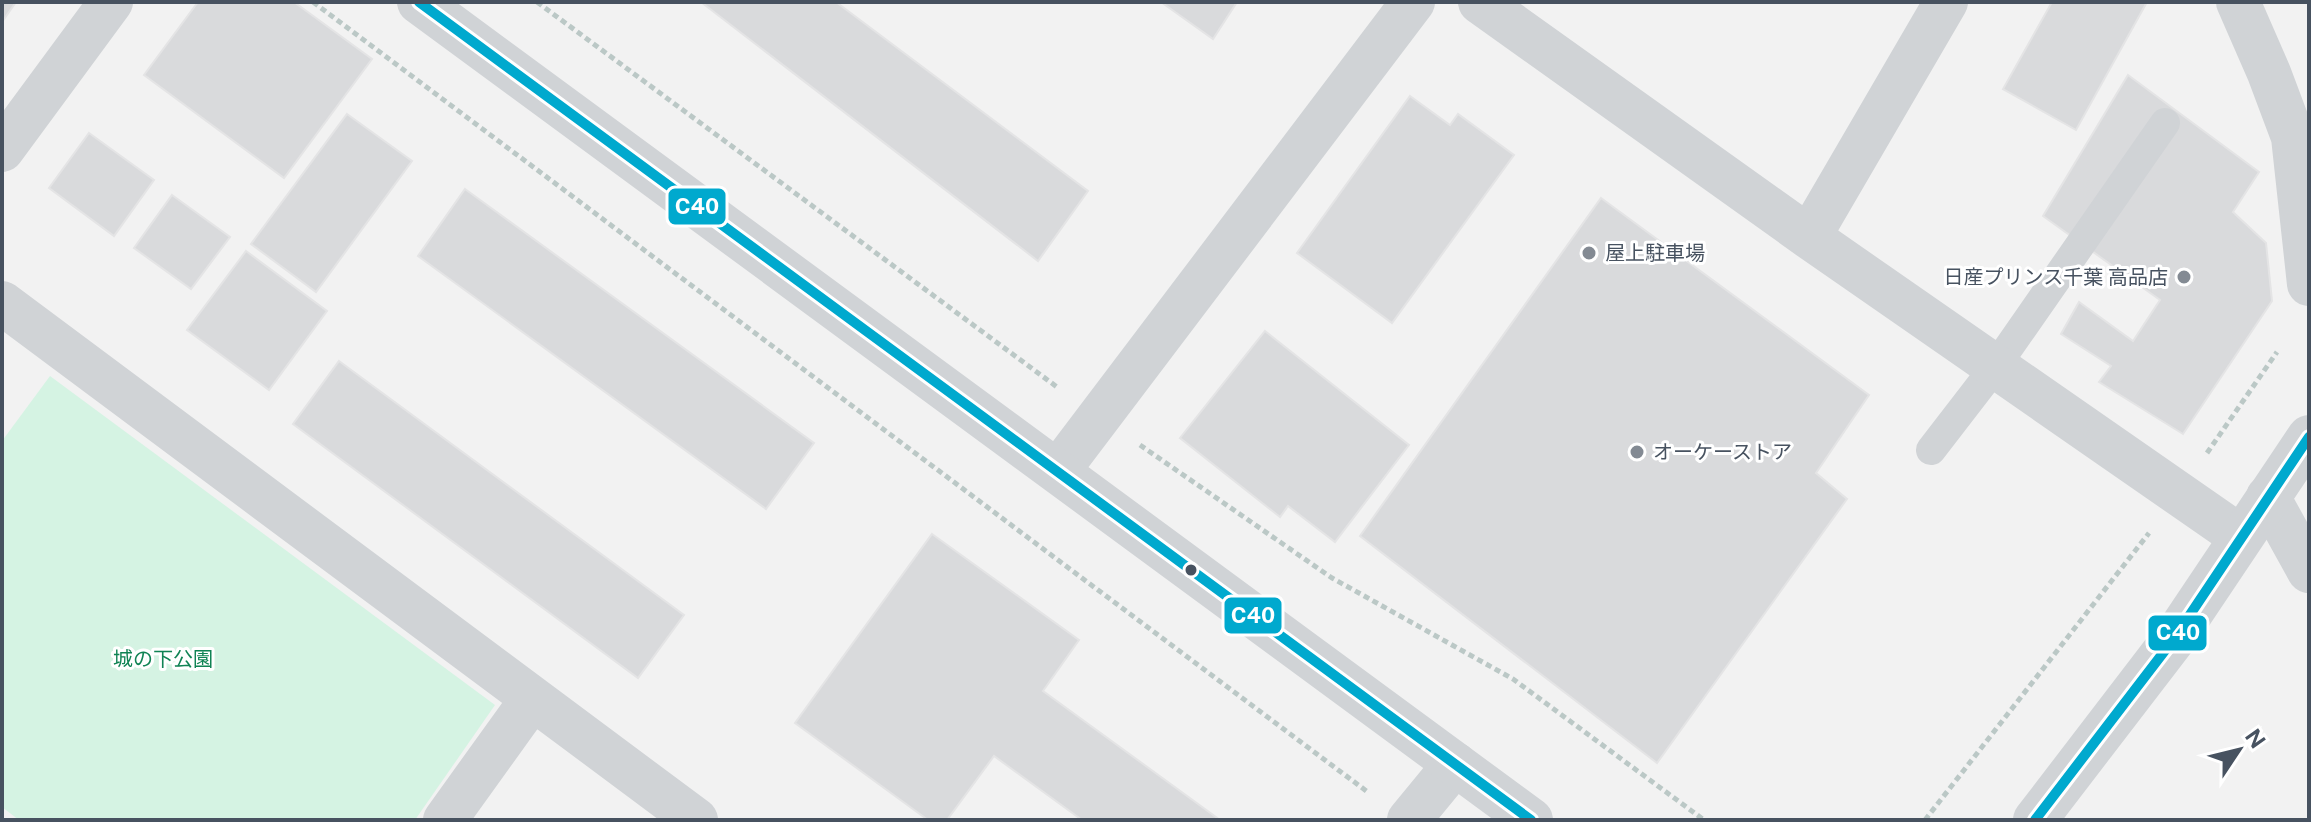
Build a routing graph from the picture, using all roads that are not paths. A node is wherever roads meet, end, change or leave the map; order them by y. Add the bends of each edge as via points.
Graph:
1 (111, 2) edge
2 (419, 2) edge
3 (1413, 2) edge
4 (1480, 2) edge
5 (1946, 2) edge
6 (2238, 2) edge
7 (2165, 123) dead end
8 (2, 150) edge
9 (1809, 237) junction
10 (2309, 284) edge
11 (2, 303) edge
12 (1995, 367) junction
13 (2309, 437) edge
14 (1931, 450) dead end
15 (1058, 471) junction
16 (2268, 497) junction
17 (2241, 537) junction
18 (2309, 571) edge
19 (532, 699) junction
20 (1455, 764) junction
21 (1394, 810) edge
22 (445, 820) edge
23 (696, 820) edge
24 (1531, 820) edge
25 (2035, 820) edge

1 - 8 street
2 - 15 street
3 - 15 street
4 - 9 street
5 - 9 street
6 - 10 street via 2293,137
7 - 12 lane
9 - 12 street
11 - 19 street
12 - 14 lane
12 - 17 street
13 - 16 street
15 - 20 street
16 - 17 street
16 - 18 street
17 - 25 street via 2173,640
19 - 22 street
19 - 23 street
20 - 21 street
20 - 24 street

